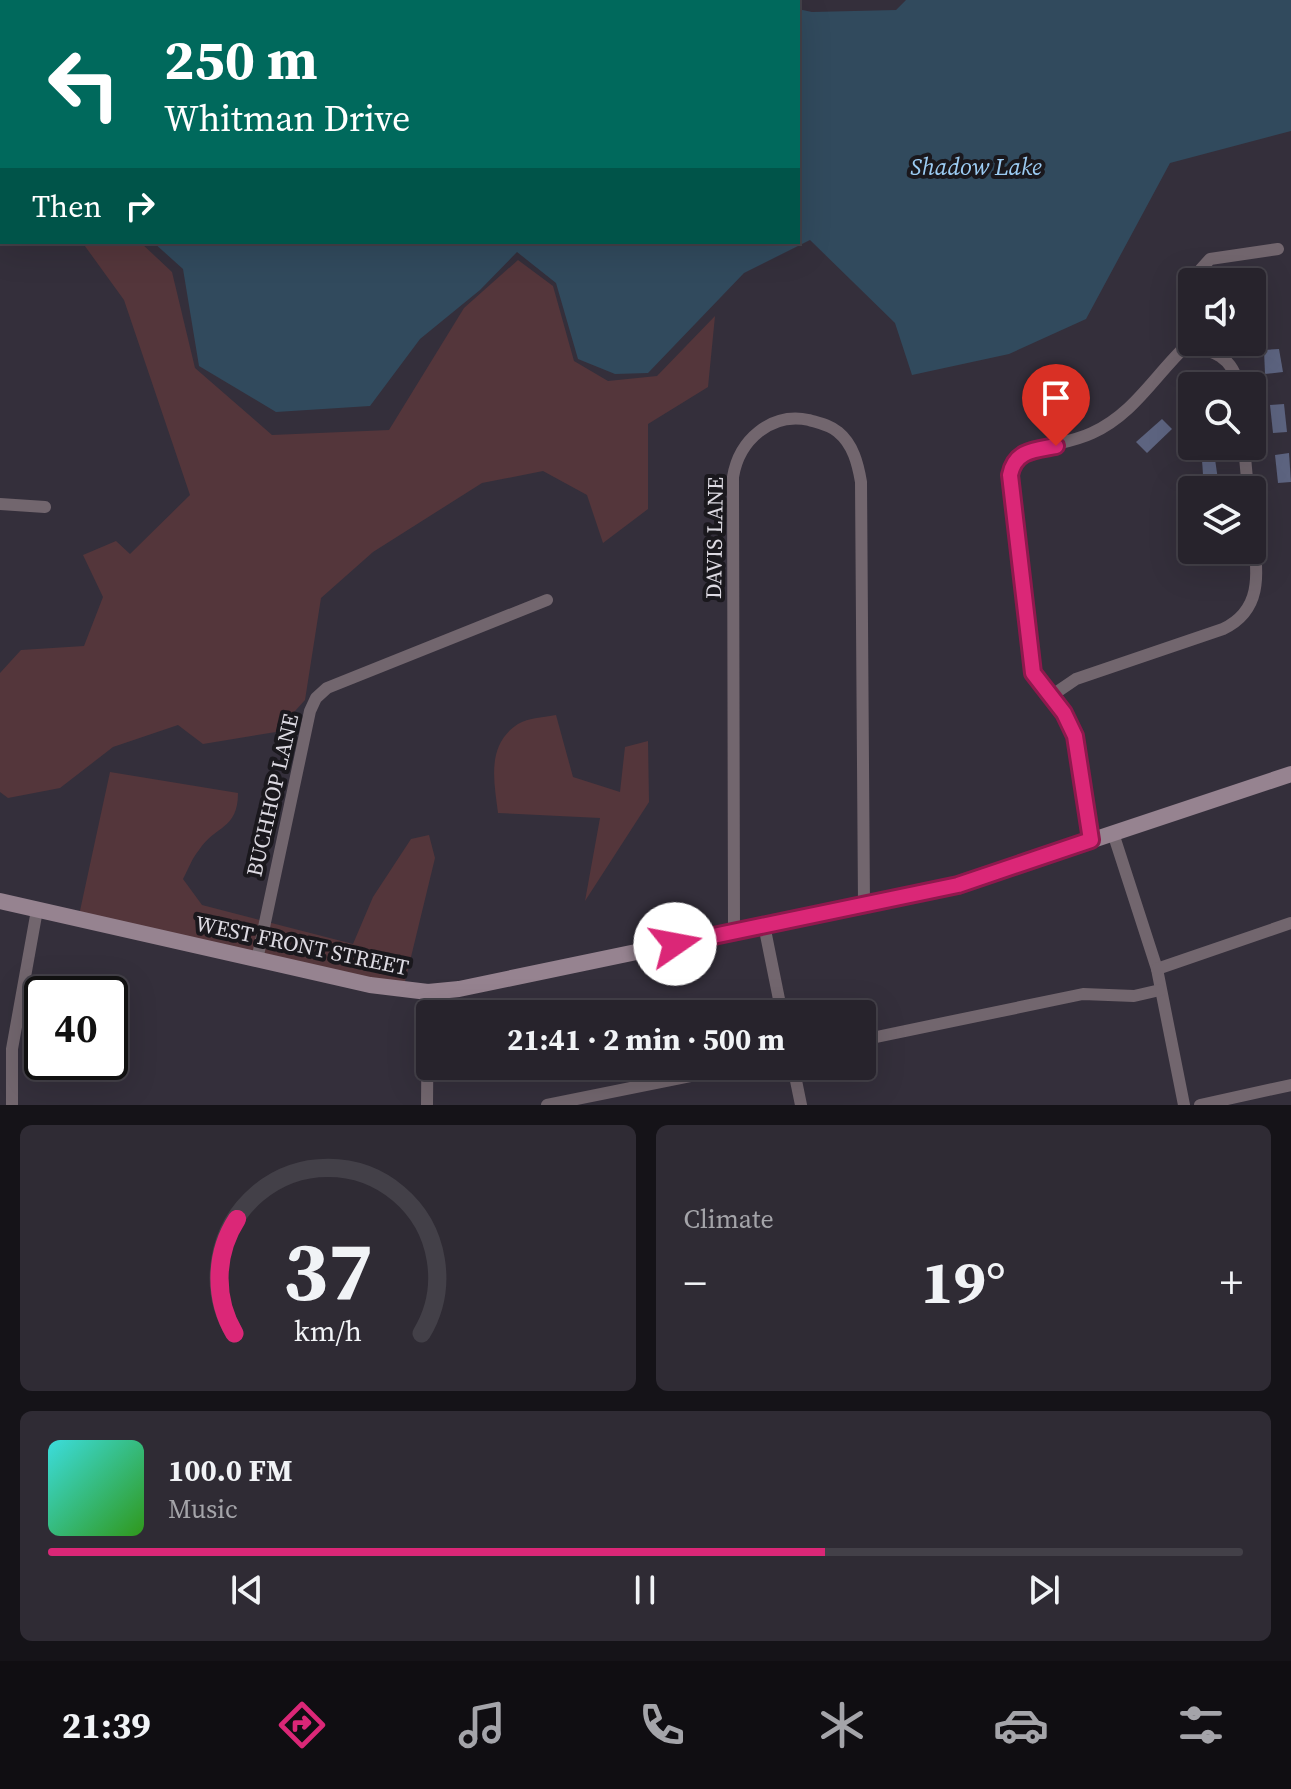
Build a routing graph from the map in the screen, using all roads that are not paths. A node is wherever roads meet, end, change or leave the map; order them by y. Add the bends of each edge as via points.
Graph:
1 (1278, 249) dead end
2 (1202, 268) edge
3 (1178, 354) edge
4 (1218, 356) edge
5 (1234, 372) edge
6 (0, 504) edge
7 (45, 507) dead end
8 (1255, 564) edge
9 (547, 600) dead end
10 (1051, 696) junction
11 (1291, 774) edge
12 (1113, 833) junction
13 (1091, 840) junction
14 (0, 901) edge
15 (864, 905) junction
16 (37, 910) junction
17 (1291, 923) edge
18 (764, 925) junction
19 (734, 931) junction
20 (257, 960) junction
21 (1157, 969) junction
22 (1160, 990) junction
23 (428, 992) junction
24 (779, 1000) edge
25 (876, 1037) edge
26 (671, 1080) edge
27 (796, 1080) edge
28 (1291, 1085) edge
29 (12, 1105) edge
30 (427, 1105) edge
31 (547, 1105) edge
32 (801, 1105) edge
33 (1184, 1105) edge
34 (1200, 1105) edge

1 - 2 street via 1210,259
3 - 10 street via 1117,418 1080,438 1021,455 1012,467 1029,654 1033,673
4 - 5 street
6 - 7 street
8 - 10 street via 1257,587 1241,618 1223,629 1076,679
9 - 20 street, BUCHHOP LANE via 358,673 316,698
10 - 13 street via 1075,736
11 - 12 street, WEST FRONT STREET
12 - 13 street, WEST FRONT STREET
12 - 21 street
13 - 15 street, WEST FRONT STREET via 970,882
14 - 16 street, WEST FRONT STREET
15 - 18 street, WEST FRONT STREET
15 - 19 street, DAVIS LANE via 861,482 854,453 838,431 801,419 778,419 745,446 733,477
16 - 20 street, WEST FRONT STREET
16 - 29 street via 16,1011
17 - 21 street
18 - 19 street, WEST FRONT STREET
18 - 24 street
19 - 23 street, WEST FRONT STREET
20 - 23 street, WEST FRONT STREET
21 - 22 street
22 - 25 street via 1134,996 1083,994
22 - 33 street
23 - 30 street
26 - 31 street
27 - 32 street
28 - 34 street

